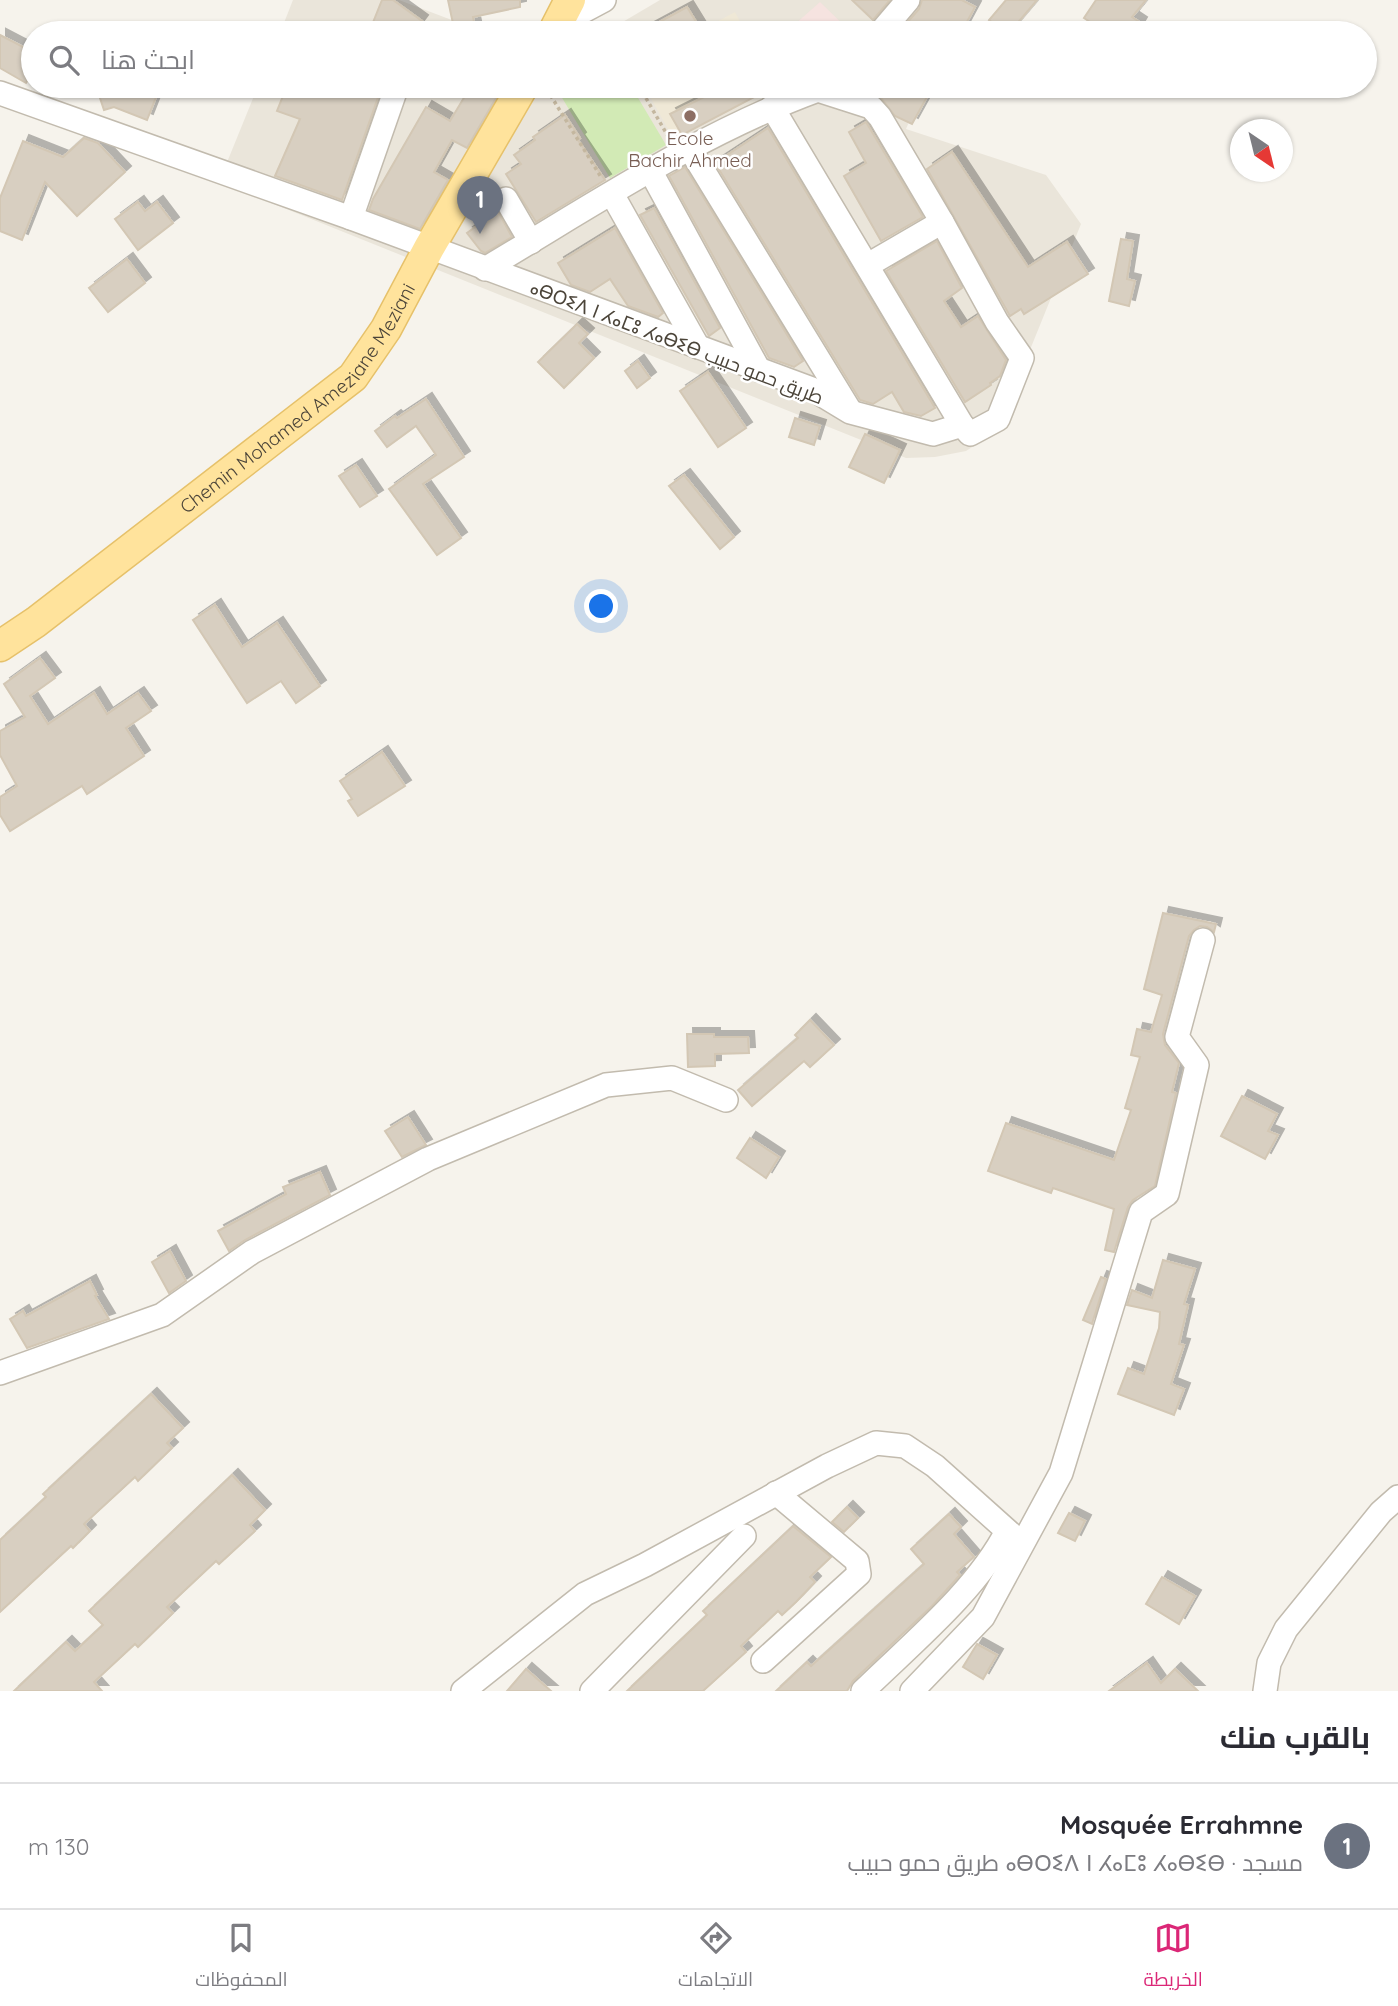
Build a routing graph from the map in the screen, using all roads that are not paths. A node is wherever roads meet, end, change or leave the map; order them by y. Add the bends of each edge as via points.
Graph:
1 (604, 0) edge
2 (908, 0) edge
3 (561, 19) edge
4 (890, 21) edge
5 (0, 93) edge
6 (393, 98) edge
7 (516, 98) edge
8 (795, 98) edge
9 (847, 98) edge
10 (772, 107) junction
11 (684, 152) junction
12 (651, 172) junction
13 (612, 194) junction
14 (506, 199) dead end
15 (351, 218) junction
16 (942, 222) junction
17 (531, 242) junction
18 (429, 248) junction
19 (868, 265) junction
20 (485, 269) junction
21 (698, 347) junction
22 (760, 370) junction
23 (850, 412) junction
24 (962, 425) junction
25 (0, 646) edge
26 (1203, 940) dead end
27 (726, 1100) dead end
28 (0, 1373) edge
29 (776, 1493) junction
30 (1398, 1497) edge
31 (744, 1536) dead end
32 (1014, 1537) junction
33 (763, 1661) dead end
34 (467, 1690) edge
35 (592, 1691) edge
36 (863, 1691) edge
37 (912, 1691) edge
38 (1265, 1691) edge

1 - 3 street
2 - 4 street
5 - 15 street, ⴰⴱⵔⵉⴷ ⵏ ⵃⴰⵎⵓ ⵃⴰⴱⵉⴱ طريق حمو حبيب
6 - 15 street
7 - 18 main road, Chemin Mohamed Ameziane Meziani
8 - 10 street
9 - 16 street, ⴰⴱⵔⵉⴷ ⵏ ⵃⴰⵎⵓ ⵃⴰⴱⵉⴱ طريق حمو حبيب via 871,107 880,117
10 - 11 street
10 - 19 street
11 - 12 street
11 - 23 street
12 - 13 street
12 - 22 street
13 - 17 street
13 - 21 street
14 - 17 street
15 - 18 street, ⴰⴱⵔⵉⴷ ⵏ ⵃⴰⵎⵓ ⵃⴰⴱⵉⴱ طريق حمو حبيب
16 - 19 street
16 - 24 street, ⴰⴱⵔⵉⴷ ⵏ ⵃⴰⵎⵓ ⵃⴰⴱⵉⴱ طريق حمو حبيب via 1023,358 998,419 970,434
17 - 20 street
18 - 20 street, ⴰⴱⵔⵉⴷ ⵏ ⵃⴰⵎⵓ ⵃⴰⴱⵉⴱ طريق حمو حبيب
18 - 25 main road, Chemin Mohamed Ameziane Meziani via 386,329 353,377
19 - 24 street
20 - 21 street, ⴰⴱⵔⵉⴷ ⵏ ⵃⴰⵎⵓ ⵃⴰⴱⵉⴱ طريق حمو حبيب
21 - 22 street, ⴰⴱⵔⵉⴷ ⵏ ⵃⴰⵎⵓ ⵃⴰⴱⵉⴱ طريق حمو حبيب
22 - 23 street, ⴰⴱⵔⵉⴷ ⵏ ⵃⴰⵎⵓ ⵃⴰⴱⵉⴱ طريق حمو حبيب via 812,389
23 - 24 street, ⴰⴱⵔⵉⴷ ⵏ ⵃⴰⵎⵓ ⵃⴰⴱⵉⴱ طريق حمو حبيب via 933,434
26 - 32 street via 1177,1037 1197,1065 1167,1194 1141,1212 1061,1473
27 - 28 street via 672,1078 607,1086 428,1159 252,1252 162,1315
29 - 32 street via 876,1443 905,1447 935,1465
29 - 33 street via 857,1561 859,1574
29 - 34 street via 585,1594
30 - 38 street via 1286,1629 1269,1663
31 - 35 street
32 - 36 street
32 - 37 street via 983,1617

